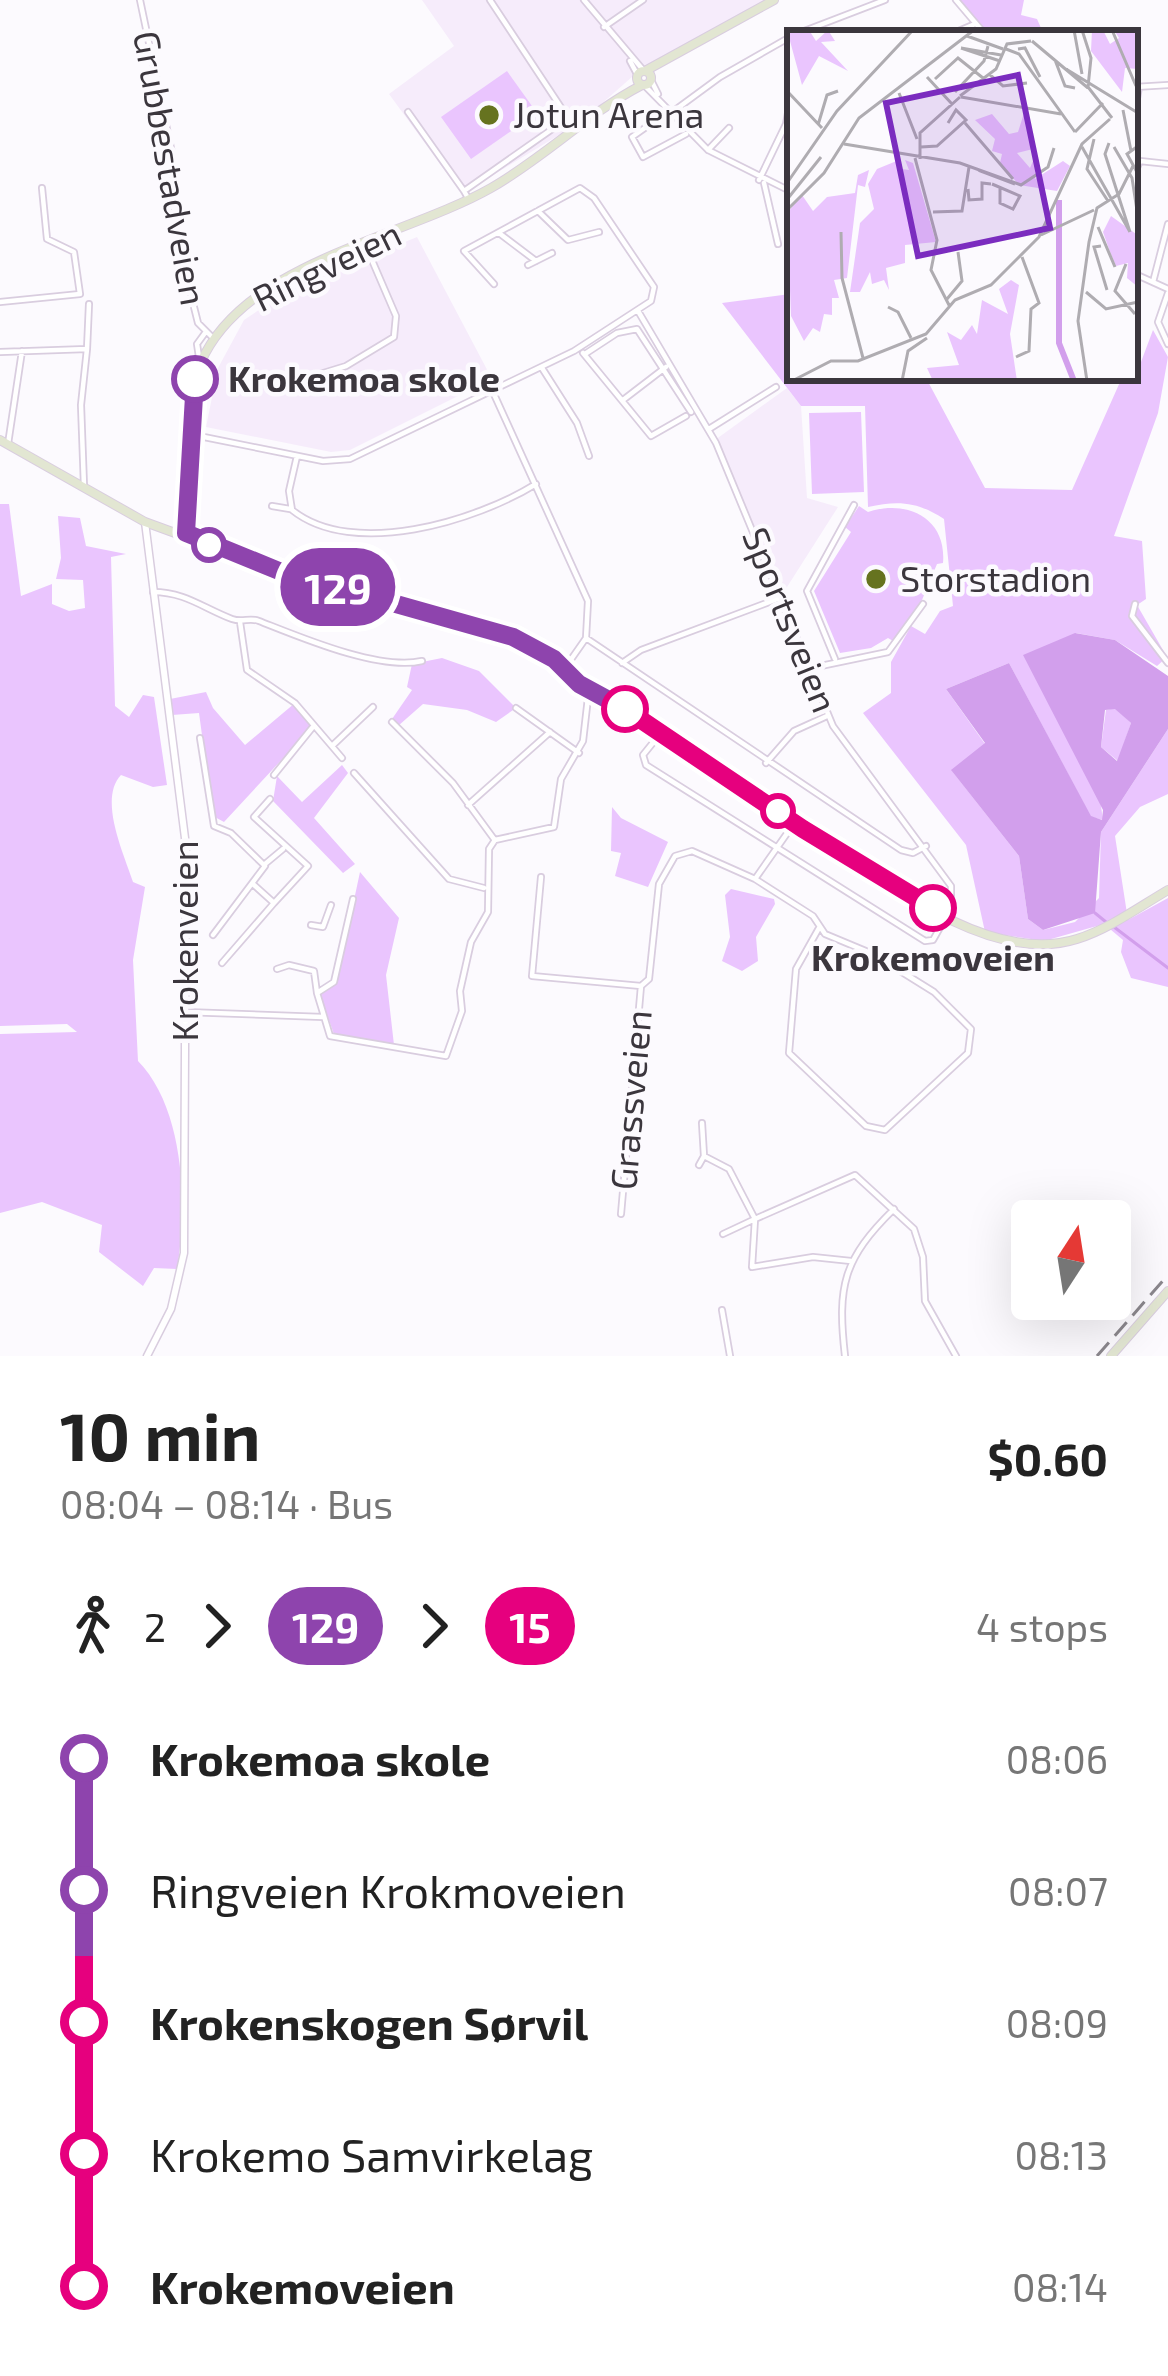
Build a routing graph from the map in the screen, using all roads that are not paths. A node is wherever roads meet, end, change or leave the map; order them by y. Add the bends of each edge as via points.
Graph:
1 (140, 0) edge
2 (490, 0) edge
3 (584, 0) edge
4 (643, 0) edge
5 (774, 0) edge
6 (886, 0) edge
7 (956, 0) edge
8 (974, 24) junction
9 (604, 27) junction
10 (807, 30) edge
11 (961, 30) edge
12 (981, 30) edge
13 (787, 39) edge
14 (644, 78) junction
15 (1168, 85) edge
16 (1138, 87) edge
17 (409, 112) dead end
18 (670, 112) junction
19 (787, 126) edge
20 (729, 128) dead end
21 (688, 132) junction
22 (708, 150) junction
23 (1168, 164) edge
24 (1138, 168) edge
25 (762, 181) junction
26 (43, 188) dead end
27 (787, 190) edge
28 (466, 195) junction
29 (538, 212) junction
30 (1168, 224) edge
31 (599, 232) dead end
32 (499, 233) junction
33 (364, 244) junction
34 (778, 244) dead end
35 (515, 249) junction
36 (552, 253) dead end
37 (536, 261) junction
38 (1138, 275) edge
39 (1153, 282) junction
40 (494, 284) dead end
41 (1168, 291) edge
42 (0, 302) edge
43 (88, 304) dead end
44 (638, 311) junction
45 (210, 336) junction
46 (1168, 344) edge
47 (88, 349) junction
48 (578, 349) junction
49 (22, 351) junction
50 (0, 352) edge
51 (585, 354) junction
52 (667, 366) junction
53 (542, 368) junction
54 (307, 378) dead end
55 (776, 387) dead end
56 (493, 392) junction
57 (623, 400) junction
58 (709, 429) junction
59 (188, 434) junction
60 (4, 442) edge
61 (297, 456) junction
62 (589, 456) dead end
63 (536, 484) junction
64 (84, 492) junction
65 (854, 505) dead end
66 (272, 506) dead end
67 (292, 510) junction
68 (145, 522) junction
69 (186, 533) junction
70 (153, 592) junction
71 (780, 598) junction
72 (922, 604) dead end
73 (1135, 604) dead end
74 (240, 622) junction
75 (586, 638) junction
76 (835, 659) junction
77 (422, 662) dead end
78 (622, 663) junction
79 (1168, 663) edge
80 (565, 668) junction
81 (809, 669) junction
82 (589, 689) junction
83 (373, 707) dead end
84 (517, 708) dead end
85 (828, 716) junction
86 (392, 722) dead end
87 (312, 727) junction
88 (550, 732) junction
89 (661, 734) junction
90 (200, 738) dead end
91 (332, 746) junction
92 (579, 753) junction
93 (342, 758) dead end
94 (766, 763) junction
95 (354, 772) dead end
96 (274, 775) dead end
97 (269, 799) dead end
98 (468, 805) junction
99 (792, 820) junction
100 (495, 840) junction
101 (283, 846) junction
102 (926, 846) junction
103 (775, 848) junction
104 (265, 864) junction
105 (541, 878) dead end
106 (755, 879) junction
107 (254, 885) junction
108 (487, 887) junction
109 (540, 890) junction
110 (1168, 890) edge
111 (550, 891) dead end
112 (352, 899) dead end
113 (274, 903) junction
114 (331, 905) dead end
115 (947, 917) junction
116 (326, 923) junction
117 (311, 925) dead end
118 (346, 928) junction
119 (819, 928) junction
120 (213, 935) dead end
121 (221, 963) dead end
122 (278, 969) dead end
123 (641, 986) junction
124 (317, 993) junction
125 (185, 1012) junction
126 (322, 1017) junction
127 (702, 1124) dead end
128 (704, 1156) junction
129 (698, 1165) dead end
130 (894, 1209) junction
131 (621, 1214) dead end
132 (755, 1219) junction
133 (723, 1234) dead end
134 (851, 1261) junction
135 (1168, 1291) edge
136 (722, 1310) dead end
137 (148, 1356) edge
138 (730, 1356) edge
139 (845, 1356) edge
140 (956, 1356) edge
141 (1111, 1356) edge

1 - 45 street, Grubbestadveien via 172,153 175,231 198,323
2 - 28 street via 568,118
3 - 9 street
4 - 9 street
5 - 14 main road, Ringveien
6 - 10 street
7 - 8 street
8 - 11 street
8 - 12 street
9 - 14 street
13 - 18 street
14 - 18 street
14 - 28 main road, Ringveien via 508,178
15 - 16 street
17 - 28 street
18 - 21 street
18 - 21 street via 632,137 643,158
19 - 25 street
20 - 22 street
21 - 22 street
22 - 25 street
23 - 24 street via 1145,160
25 - 27 street
25 - 34 street
26 - 42 street via 46,239 74,252 80,294
28 - 33 main road, Ringveien
29 - 31 street via 568,240
29 - 32 street
29 - 44 street via 575,188 589,192 652,281 650,301
30 - 39 street
32 - 35 street
32 - 40 street via 464,251
33 - 45 main road, Ringveien via 262,290
33 - 54 street via 396,332 349,365
35 - 37 street
35 - 37 street via 526,263
36 - 37 street
38 - 39 street
39 - 41 street
41 - 46 street via 1158,322
43 - 47 street
44 - 48 street
44 - 52 street, Sportsveien
45 - 59 main road, Ringveien
47 - 49 street
47 - 64 street
48 - 51 street
48 - 53 street
49 - 50 street
49 - 60 street
51 - 52 street via 637,329
51 - 57 street
52 - 57 street
52 - 57 street via 688,414 653,438
52 - 58 street, Sportsveien
53 - 56 street
53 - 62 street
55 - 58 street
56 - 61 street via 355,458
56 - 63 street
58 - 71 street, Sportsveien
59 - 61 street
59 - 69 main road, Ringveien
60 - 64 main road
61 - 67 street
63 - 67 street via 484,508 374,536
63 - 75 street via 588,601
64 - 68 main road
65 - 76 street via 807,591
66 - 67 street
68 - 69 main road
68 - 70 street, Krokenveien
69 - 80 main road via 279,571 513,637
70 - 74 street via 184,596
70 - 125 street, Krokenveien via 185,830
71 - 78 street
71 - 81 street, Sportsveien
72 - 76 street via 888,652
73 - 79 street via 1132,616
74 - 77 street via 255,620 388,664
74 - 87 street via 244,666 286,695
75 - 78 street
75 - 80 street
76 - 81 street
78 - 94 street
80 - 82 main road
81 - 85 street, Sportsveien
82 - 89 main road
82 - 92 street
83 - 91 street
84 - 88 street
85 - 94 street via 794,731
85 - 102 street, Sportsveien
86 - 98 street
87 - 91 street
87 - 96 street
88 - 92 street
88 - 98 street
89 - 99 main road
89 - 103 street via 644,763
90 - 104 street via 214,826
91 - 93 street
92 - 100 street via 560,779 553,829
94 - 102 street via 904,852
95 - 108 street via 449,879
97 - 101 street via 254,818
98 - 100 street
99 - 103 street
99 - 115 main road
100 - 108 street
101 - 104 street
101 - 113 street via 308,866
102 - 115 street, Sportsveien via 953,892
103 - 106 street
103 - 115 street via 925,941
104 - 107 street
105 - 109 street
106 - 119 street via 814,916
106 - 123 street, Grassveien via 692,851 675,856 659,884 650,980
107 - 113 street
107 - 120 street
108 - 126 street via 488,912 471,942 446,1056 333,1040
109 - 111 street
109 - 123 street via 532,976
110 - 115 main road via 1091,934 1053,944 1001,941
112 - 118 street
113 - 121 street
114 - 116 street
116 - 117 street
116 - 118 street
118 - 124 street via 334,982
119 - 119 street via 796,969 789,1053 866,1126 885,1130 968,1053 973,1032 934,992
122 - 124 street via 314,971
123 - 131 street, Grassveien
124 - 126 street
125 - 126 street
125 - 137 street, Krokenveien via 182,1267
127 - 128 street
128 - 129 street
128 - 132 street via 729,1169
130 - 132 street via 855,1175
130 - 134 street
130 - 140 street via 918,1239 925,1301
132 - 133 street
132 - 134 street via 752,1267 813,1257
134 - 139 street via 840,1303
135 - 141 main road
136 - 138 street

